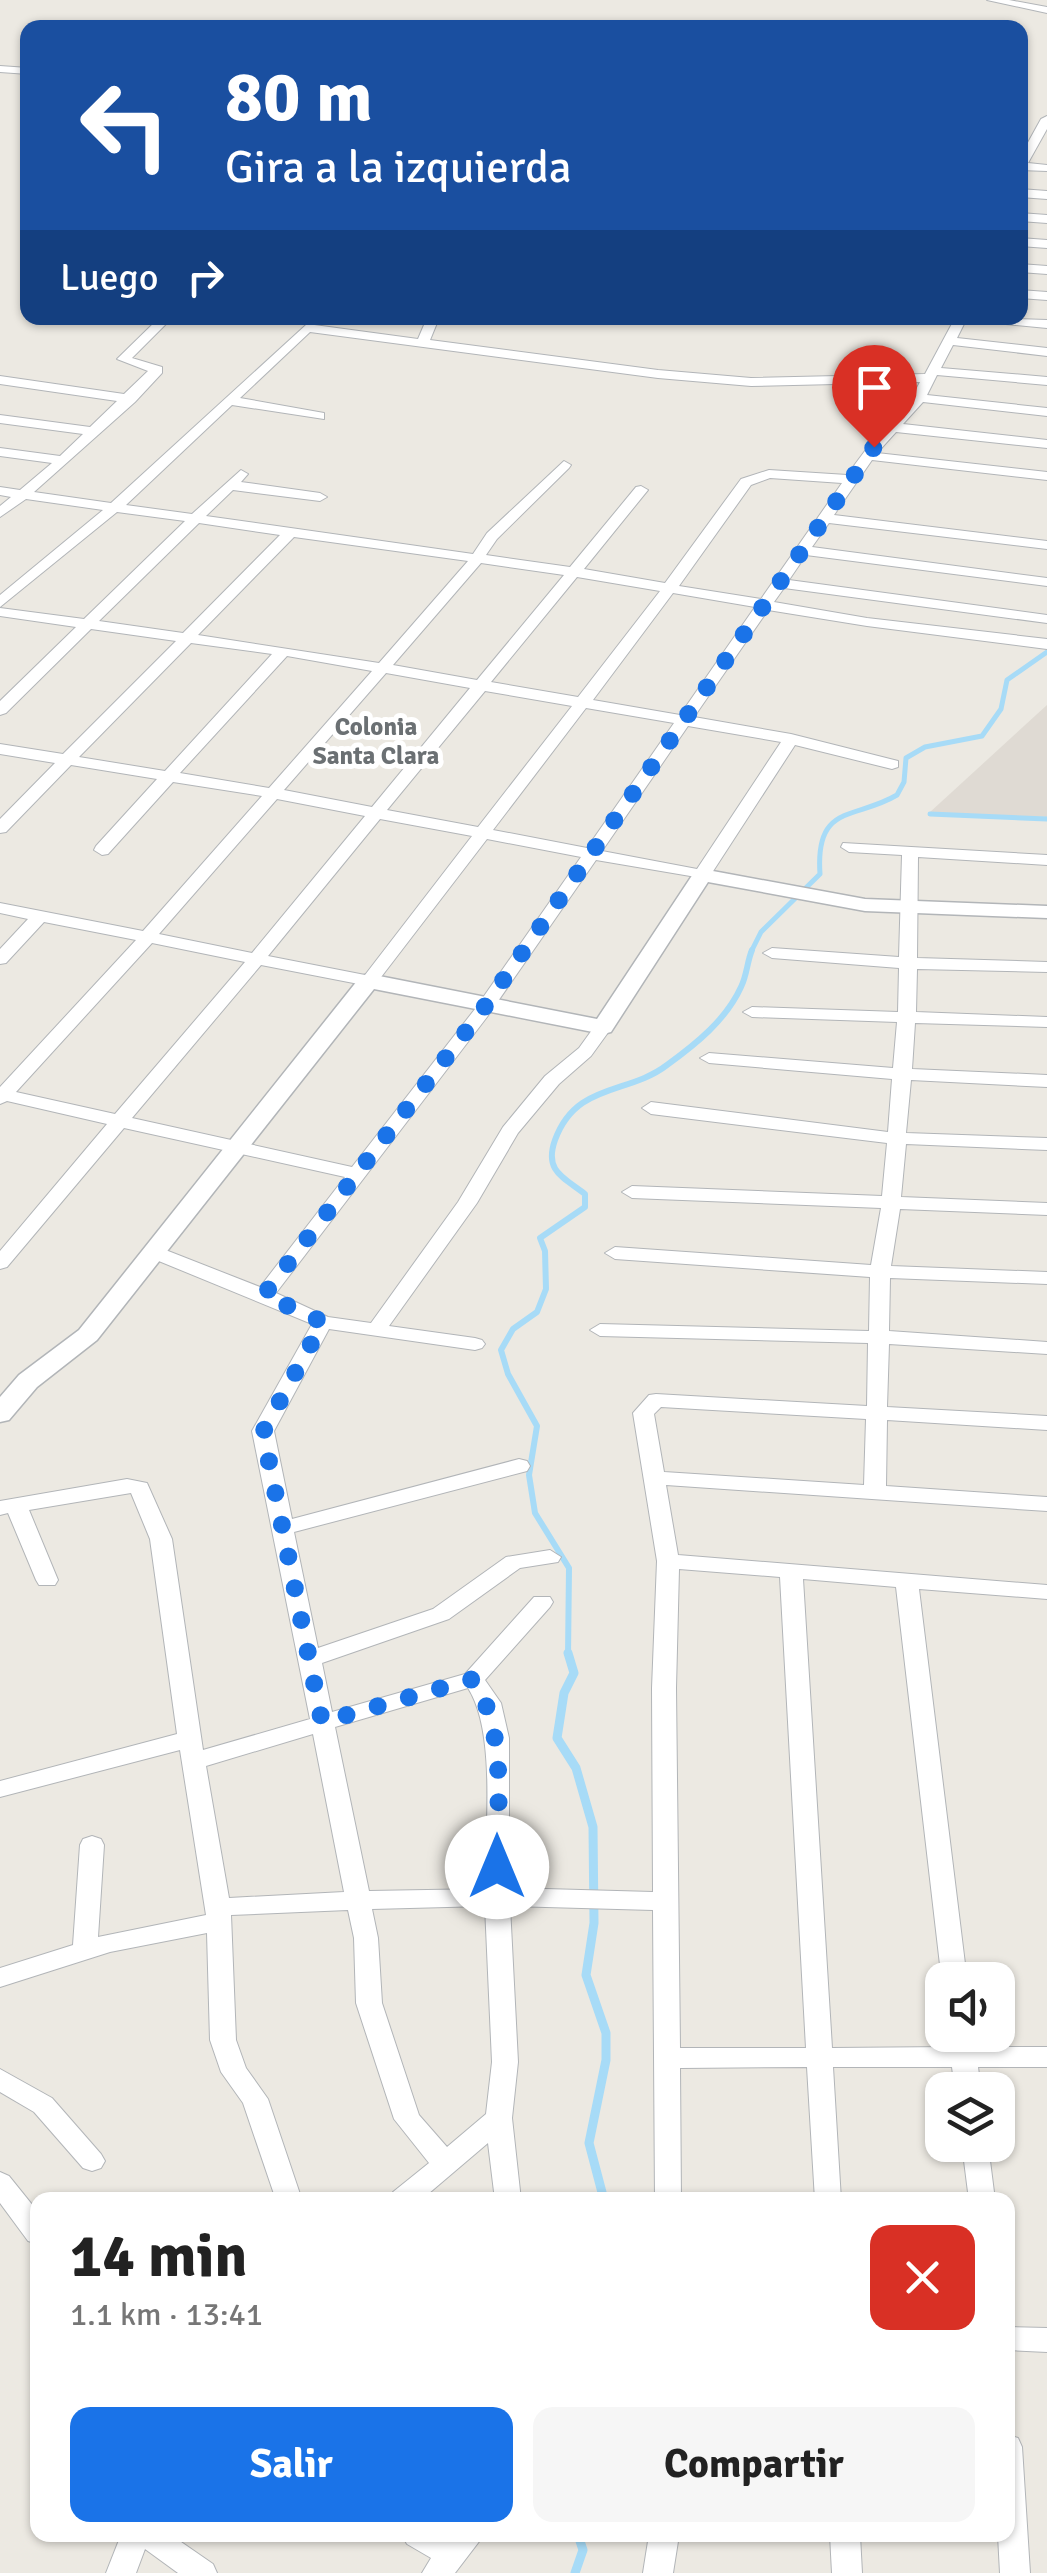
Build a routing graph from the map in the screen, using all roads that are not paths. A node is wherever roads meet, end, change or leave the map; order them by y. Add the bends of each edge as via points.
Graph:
1 (992, 0) edge
2 (1047, 10) edge
3 (1046, 123) edge
4 (1032, 144) junction
5 (1047, 144) edge
6 (1028, 152) edge
7 (158, 325) edge
8 (304, 325) edge
9 (318, 325) edge
10 (430, 325) edge
11 (956, 325) edge
12 (947, 341) junction
13 (422, 343) junction
14 (1047, 352) edge
15 (933, 375) junction
16 (0, 380) edge
17 (1047, 381) edge
18 (130, 398) junction
19 (919, 398) junction
20 (229, 400) junction
21 (1047, 412) edge
22 (319, 416) dead end
23 (0, 418) edge
24 (890, 426) junction
25 (94, 432) junction
26 (1047, 444) edge
27 (0, 452) edge
28 (868, 456) junction
29 (63, 462) junction
30 (564, 465) dead end
31 (1047, 476) edge
32 (853, 480) junction
33 (641, 490) dead end
34 (0, 491) edge
35 (24, 493) junction
36 (320, 498) dead end
37 (117, 504) junction
38 (0, 514) edge
39 (198, 516) junction
40 (826, 518) junction
41 (292, 532) junction
42 (1047, 545) edge
43 (804, 550) junction
44 (476, 559) junction
45 (573, 572) junction
46 (1047, 582) edge
47 (781, 583) junction
48 (670, 587) junction
49 (0, 603) edge
50 (768, 603) junction
51 (0, 612) edge
52 (1047, 619) edge
53 (88, 624) junction
54 (187, 638) junction
55 (1047, 644) edge
56 (283, 652) junction
57 (379, 669) junction
58 (479, 686) junction
59 (581, 703) junction
60 (0, 710) edge
61 (685, 721) junction
62 (791, 739) junction
63 (0, 748) edge
64 (67, 760) junction
65 (892, 764) dead end
66 (168, 776) junction
67 (272, 793) junction
68 (376, 812) junction
69 (0, 828) edge
70 (482, 833) junction
71 (850, 847) dead end
72 (102, 850) dead end
73 (910, 852) junction
74 (592, 854) junction
75 (1047, 860) edge
76 (702, 876) junction
77 (0, 908) edge
78 (909, 908) junction
79 (1047, 912) edge
80 (40, 916) junction
81 (148, 937) junction
82 (772, 953) dead end
83 (257, 958) junction
84 (0, 959) edge
85 (906, 963) junction
86 (1047, 967) edge
87 (369, 980) junction
88 (487, 1004) junction
89 (752, 1012) dead end
90 (907, 1016) junction
91 (1047, 1022) edge
92 (603, 1027) junction
93 (709, 1058) dead end
94 (903, 1074) junction
95 (1047, 1081) edge
96 (1, 1097) edge
97 (651, 1108) dead end
98 (118, 1121) junction
99 (894, 1138) junction
100 (1047, 1144) edge
101 (238, 1148) junction
102 (357, 1174) junction
103 (632, 1192) dead end
104 (891, 1204) junction
105 (1047, 1209) edge
106 (156, 1253) junction
107 (615, 1253) dead end
108 (0, 1263) edge
109 (880, 1272) junction
110 (1047, 1278) edge
111 (264, 1295) junction
112 (323, 1322) junction
113 (376, 1330) junction
114 (600, 1330) dead end
115 (880, 1337) junction
116 (474, 1344) dead end
117 (1047, 1348) edge
118 (875, 1412) junction
119 (0, 1414) edge
120 (1047, 1423) edge
121 (520, 1466) dead end
122 (656, 1478) junction
123 (875, 1494) junction
124 (1047, 1504) edge
125 (8, 1507) edge
126 (283, 1528) junction
127 (550, 1557) dead end
128 (668, 1561) junction
129 (791, 1572) junction
130 (48, 1580) dead end
131 (907, 1582) junction
132 (1047, 1592) edge
133 (542, 1602) dead end
134 (310, 1659) junction
135 (473, 1679) junction
136 (322, 1722) junction
137 (192, 1750) junction
138 (0, 1789) edge
139 (92, 1845) dead end
140 (497, 1899) junction
141 (359, 1900) junction
142 (666, 1902) junction
143 (218, 1914) junction
144 (85, 1949) junction
145 (952, 1962) edge
146 (0, 1978) edge
147 (925, 2048) edge
148 (1008, 2052) edge
149 (820, 2055) junction
150 (666, 2058) junction
151 (1047, 2058) edge
152 (0, 2079) edge
153 (499, 2118) junction
154 (92, 2161) dead end
155 (977, 2162) edge
156 (446, 2164) junction
157 (0, 2183) edge
158 (286, 2192) edge
159 (413, 2192) edge
160 (507, 2192) edge
161 (668, 2192) edge
162 (828, 2192) edge
163 (981, 2192) edge
164 (30, 2223) edge
165 (1015, 2340) edge
166 (1047, 2340) edge
167 (133, 2542) edge
168 (158, 2542) edge
169 (430, 2542) edge
170 (663, 2542) edge
171 (845, 2542) edge
172 (1013, 2542) edge
173 (453, 2554) edge
174 (121, 2573) edge
175 (202, 2573) edge
176 (658, 2573) edge
177 (847, 2573) edge
178 (1015, 2573) edge

1 - 2 street
3 - 4 street
4 - 5 street
4 - 6 street
7 - 18 street via 124,356 158,370
8 - 20 street
9 - 13 street
10 - 13 street
11 - 12 street
12 - 14 street
12 - 15 street
13 - 15 street via 751,382
15 - 17 street
15 - 19 street
16 - 18 street
18 - 25 street
19 - 21 street
19 - 24 street
20 - 22 street
20 - 37 street
23 - 25 street
24 - 26 street
24 - 28 street
25 - 29 street
27 - 29 street
28 - 31 street
28 - 32 street
29 - 35 street
30 - 44 street
32 - 40 street
32 - 48 street via 769,474 746,482
33 - 45 street
34 - 35 street
35 - 37 street
35 - 38 street
36 - 39 street via 236,480
37 - 39 street
37 - 49 street
39 - 41 street
39 - 53 street
40 - 42 street
40 - 43 street
41 - 44 street
41 - 54 street
43 - 46 street
43 - 47 street
44 - 45 street
44 - 57 street
45 - 48 street
45 - 58 street
47 - 50 street
47 - 52 street
48 - 50 street
48 - 59 street
50 - 55 street
50 - 61 street
51 - 53 street
53 - 54 street
53 - 60 street
54 - 56 street
54 - 64 street
56 - 57 street
56 - 66 street
57 - 58 street
57 - 67 street
58 - 59 street
58 - 68 street
59 - 61 street
59 - 70 street
61 - 62 street
61 - 74 street
62 - 65 street
62 - 76 street
63 - 64 street
64 - 66 street
64 - 69 street
66 - 67 street
66 - 72 street
67 - 68 street
67 - 81 street
68 - 70 street
68 - 83 street
70 - 74 street
70 - 87 street
71 - 73 street
73 - 75 street
73 - 78 street
74 - 76 street
74 - 88 street
76 - 78 street
76 - 92 street
77 - 80 street
78 - 79 street
78 - 85 street
80 - 81 street
80 - 84 street
81 - 83 street
81 - 96 street
82 - 85 street
83 - 87 street
83 - 98 street
85 - 86 street
85 - 90 street
87 - 88 street
87 - 101 street
88 - 92 street
88 - 102 street
89 - 90 street
90 - 91 street
90 - 94 street
92 - 113 street via 510,1131
93 - 94 street
94 - 95 street
94 - 99 street
96 - 98 street
97 - 99 street
98 - 101 street
98 - 108 street
99 - 100 street
99 - 104 street
101 - 102 street
101 - 106 street
102 - 111 street
103 - 104 street
104 - 105 street
104 - 109 street
106 - 111 street
106 - 119 street via 88,1335 28,1381
107 - 109 street
109 - 110 street
109 - 115 street
111 - 112 street
112 - 113 street
112 - 126 street via 263,1432
113 - 116 street
114 - 115 street
115 - 117 street
115 - 118 street
118 - 120 street
118 - 122 street via 656,1400 643,1413
118 - 123 street
121 - 126 street
122 - 123 street
122 - 128 street
123 - 124 street
125 - 130 street
125 - 137 street via 127,1486 144,1495 161,1539
126 - 134 street
127 - 134 street via 514,1562 441,1614
128 - 129 street
128 - 142 street
129 - 131 street
129 - 149 street
131 - 132 street
131 - 145 street
133 - 135 street
134 - 136 street
135 - 136 street
135 - 140 street via 497,1738
136 - 137 street
136 - 141 street
137 - 138 street
137 - 143 street
139 - 144 street
140 - 141 street
140 - 142 street
140 - 153 street via 505,2062
141 - 143 street
141 - 156 street via 369,2003 380,2042 407,2119
142 - 150 street
143 - 144 street
143 - 158 street via 223,2040 234,2072 255,2100
144 - 146 street
147 - 149 street
148 - 151 street
149 - 150 street
149 - 162 street
150 - 161 street
152 - 154 street via 43,2105
153 - 156 street
153 - 160 street
155 - 163 street
156 - 159 street
157 - 164 street
165 - 166 street
167 - 174 street
168 - 175 street
169 - 173 street
170 - 176 street
171 - 177 street
172 - 178 street

